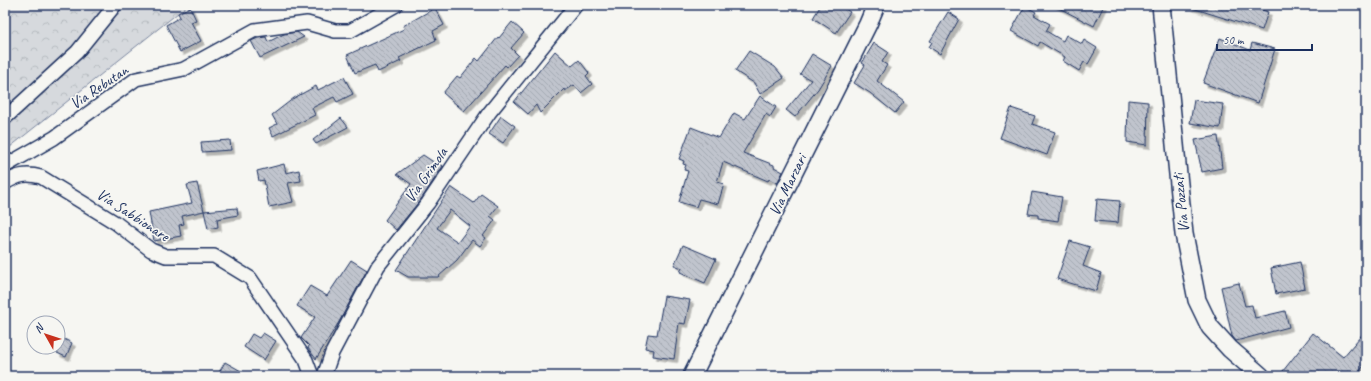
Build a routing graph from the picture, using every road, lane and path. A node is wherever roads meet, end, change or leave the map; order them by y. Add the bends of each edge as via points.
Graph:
1 (115, 5) edge
2 (396, 5) edge
3 (576, 5) edge
4 (876, 5) edge
5 (1161, 5) edge
6 (5, 118) edge
7 (5, 166) edge
8 (5, 183) edge
9 (695, 371) edge
10 (312, 376) edge
11 (324, 376) edge
12 (1261, 376) edge

1 - 6 street via 78,52
2 - 7 street, Via Rebutan via 350,31 335,31 307,23 255,30 184,69 136,79 54,138
3 - 11 street, Via Grimola via 490,113 428,203 378,266 332,353
4 - 9 street, Via Marzari
5 - 12 street, Via Pozzati via 1184,234 1197,300 1210,327 1230,350
8 - 10 street, Via Sabbionare via 20,174 41,177 116,223 151,250 166,256 214,256 250,278 306,360

